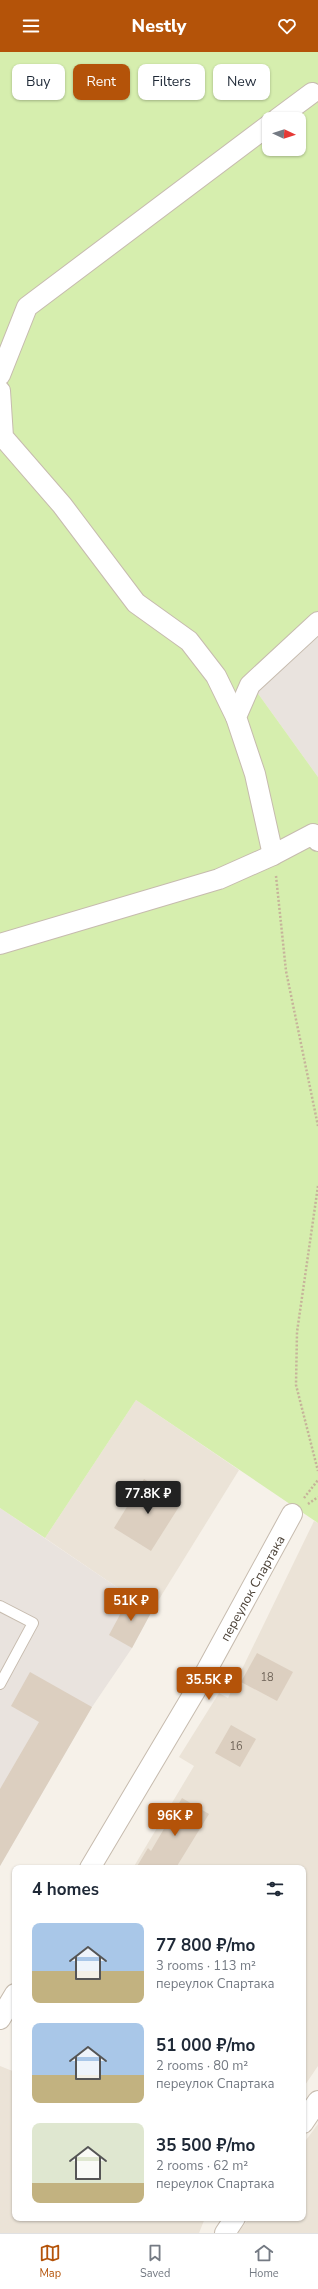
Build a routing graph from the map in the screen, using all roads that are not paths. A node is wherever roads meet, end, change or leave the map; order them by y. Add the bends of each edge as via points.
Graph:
1 (315, 88) edge
2 (286, 112) edge
3 (262, 130) edge
4 (0, 375) edge
5 (0, 391) edge
6 (318, 622) edge
7 (236, 717) junction
8 (316, 835) edge
9 (273, 855) junction
10 (0, 944) edge
11 (292, 1514) dead end
12 (0, 1606) edge
13 (0, 1684) edge
14 (92, 1865) edge
15 (12, 1999) edge
16 (0, 2019) edge
17 (318, 2101) edge
18 (306, 2119) edge
19 (233, 2221) edge
20 (225, 2233) edge

1 - 2 street
3 - 4 street via 26,307
5 - 7 street via 3,437 62,505 136,603 188,641 216,676
6 - 7 street via 250,685
7 - 9 street via 255,774
8 - 9 street
9 - 10 street via 219,879
11 - 14 street, переулок Спартака via 197,1688
12 - 13 lane via 32,1623
15 - 16 street
17 - 18 street
19 - 20 street

